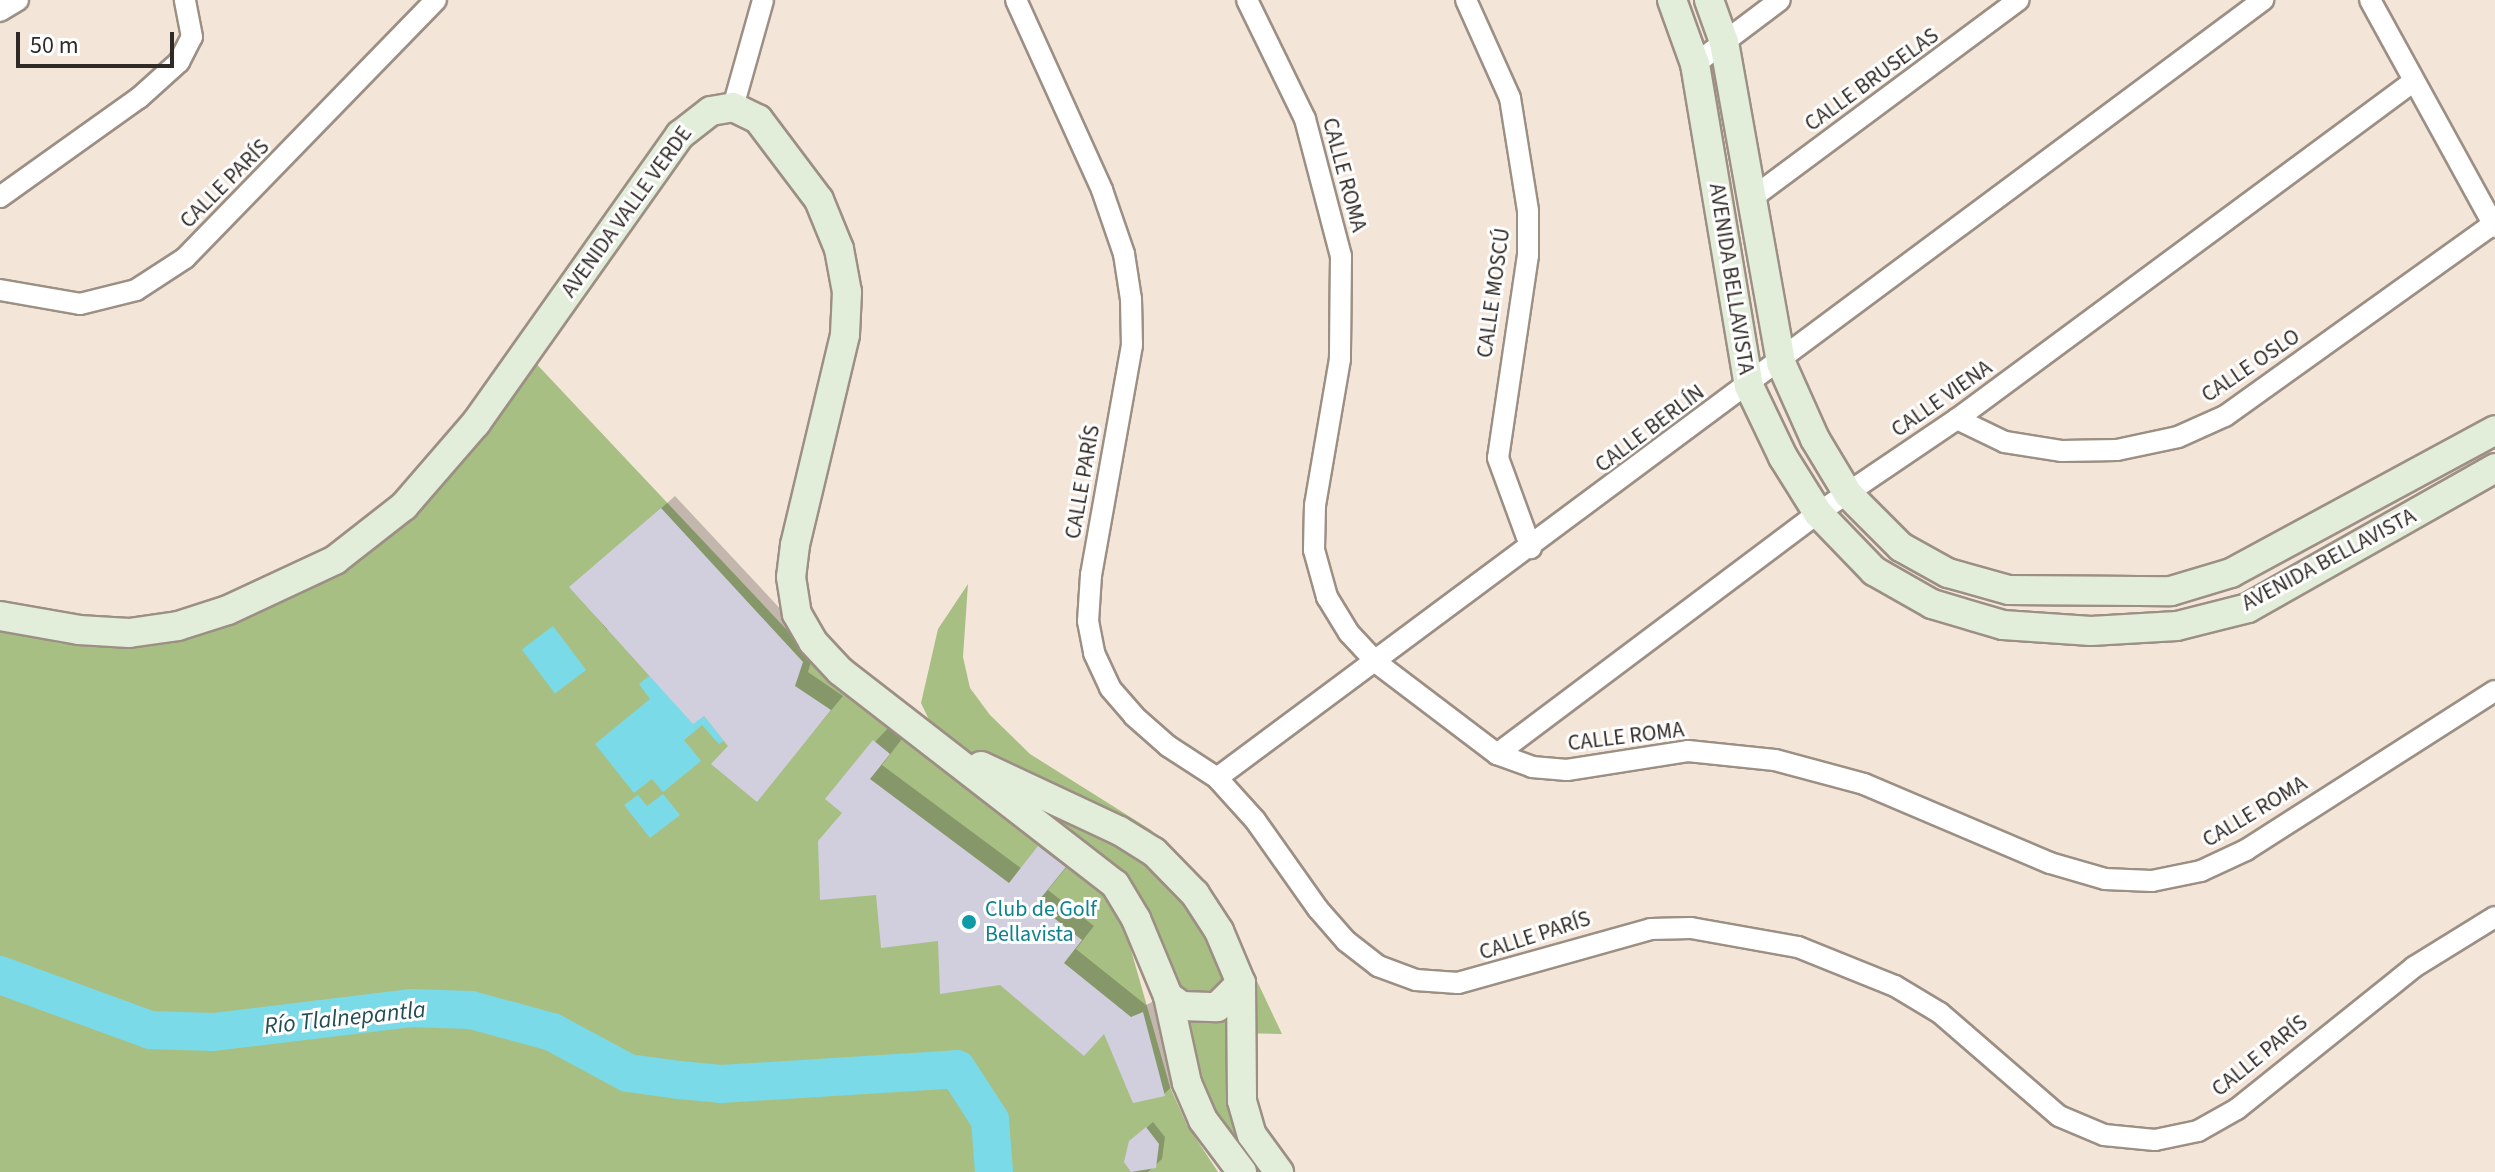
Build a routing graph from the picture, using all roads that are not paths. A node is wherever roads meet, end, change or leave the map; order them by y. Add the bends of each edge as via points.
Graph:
1 (18, 0) edge
2 (185, 0) edge
3 (436, 0) edge
4 (763, 0) edge
5 (1016, 0) edge
6 (1247, 0) edge
7 (1466, 0) edge
8 (1672, 0) edge
9 (1709, 0) edge
10 (1780, 0) edge
11 (2019, 0) edge
12 (2263, 0) edge
13 (2370, 0) edge
14 (0, 11) edge
15 (1724, 42) junction
16 (1695, 64) junction
17 (2414, 81) junction
18 (733, 107) junction
19 (0, 197) edge
20 (1752, 198) junction
21 (2494, 226) edge
22 (0, 290) edge
23 (1781, 363) junction
24 (1749, 386) junction
25 (1957, 419) junction
26 (2495, 430) edge
27 (2495, 468) edge
28 (1848, 494) junction
29 (1818, 513) junction
30 (1531, 548) junction
31 (0, 616) edge
32 (1377, 663) junction
33 (2495, 691) edge
34 (936, 747) junction
35 (1497, 754) junction
36 (1217, 778) junction
37 (2495, 917) edge
38 (1241, 983) junction
39 (1168, 996) junction
40 (1242, 1172) edge
41 (1279, 1172) edge

1 - 14 street
2 - 19 street via 192,37 179,62 139,98
3 - 22 street, CALLE PARÍS via 185,258 136,290 80,304
4 - 18 street
5 - 36 street, CALLE PARÍS via 1102,190 1124,254 1131,299 1132,345 1091,575 1088,621 1094,653 1110,688 1134,716
6 - 32 street, CALLE ROMA via 1305,119 1341,256 1340,359 1315,505 1314,550 1327,597 1349,633
7 - 30 street, CALLE MOSCÚ via 1510,98 1525,185 1528,255 1498,458
8 - 16 street, AVENIDA BELLAVISTA
9 - 15 street, AVENIDA BELLAVISTA
10 - 15 street
11 - 20 street, CALLE BRUSELAS
12 - 23 street, CALLE BERLÍN
13 - 17 street
15 - 16 street
15 - 20 street, AVENIDA BELLAVISTA
16 - 24 street, AVENIDA BELLAVISTA
17 - 21 street
17 - 25 street, CALLE VIENA
18 - 31 street, AVENIDA VALLE VERDE via 711,111 680,135 476,423 404,506 335,560 228,610 178,626 129,633
18 - 34 street via 758,119 819,200 839,249 847,292 845,335 795,545 791,577 797,614 813,642 840,671
20 - 23 street, AVENIDA BELLAVISTA
21 - 25 street, CALLE OSLO via 2225,416 2178,437 2117,450 2062,451 2005,442
23 - 24 street, CALLE BERLÍN
23 - 28 street, AVENIDA BELLAVISTA via 1815,439
24 - 29 street, AVENIDA BELLAVISTA via 1783,457
24 - 30 street, CALLE BERLÍN
25 - 28 street, CALLE VIENA
26 - 28 street, AVENIDA BELLAVISTA via 2231,573 2171,591 2009,590 1948,573 1901,547
27 - 29 street, AVENIDA BELLAVISTA via 2248,608 2177,626 2091,631 2003,625 1932,604 1874,571
28 - 29 street, CALLE VIENA
29 - 35 street, CALLE VIENA
30 - 32 street, CALLE BERLÍN
32 - 35 street, CALLE ROMA
32 - 36 street, CALLE BERLÍN
33 - 35 street, CALLE ROMA via 2246,850 2201,871 2152,881 2105,879 2050,863 1864,784 1775,760 1688,751 1567,770 1532,767
34 - 38 street via 1070,804 1154,852 1195,894 1219,931
34 - 39 street via 1115,884 1136,919
36 - 37 street, CALLE PARÍS via 1255,820 1327,920 1378,966 1416,980 1458,983 1651,929 1691,928 1798,947 1895,986 1940,1013 2059,1116 2104,1135 2155,1140 2198,1131 2237,1109 2414,967
38 - 39 street via 1217,1007 1191,1008
38 - 41 street via 1242,1101 1252,1135
39 - 40 street via 1198,1108 1224,1153

